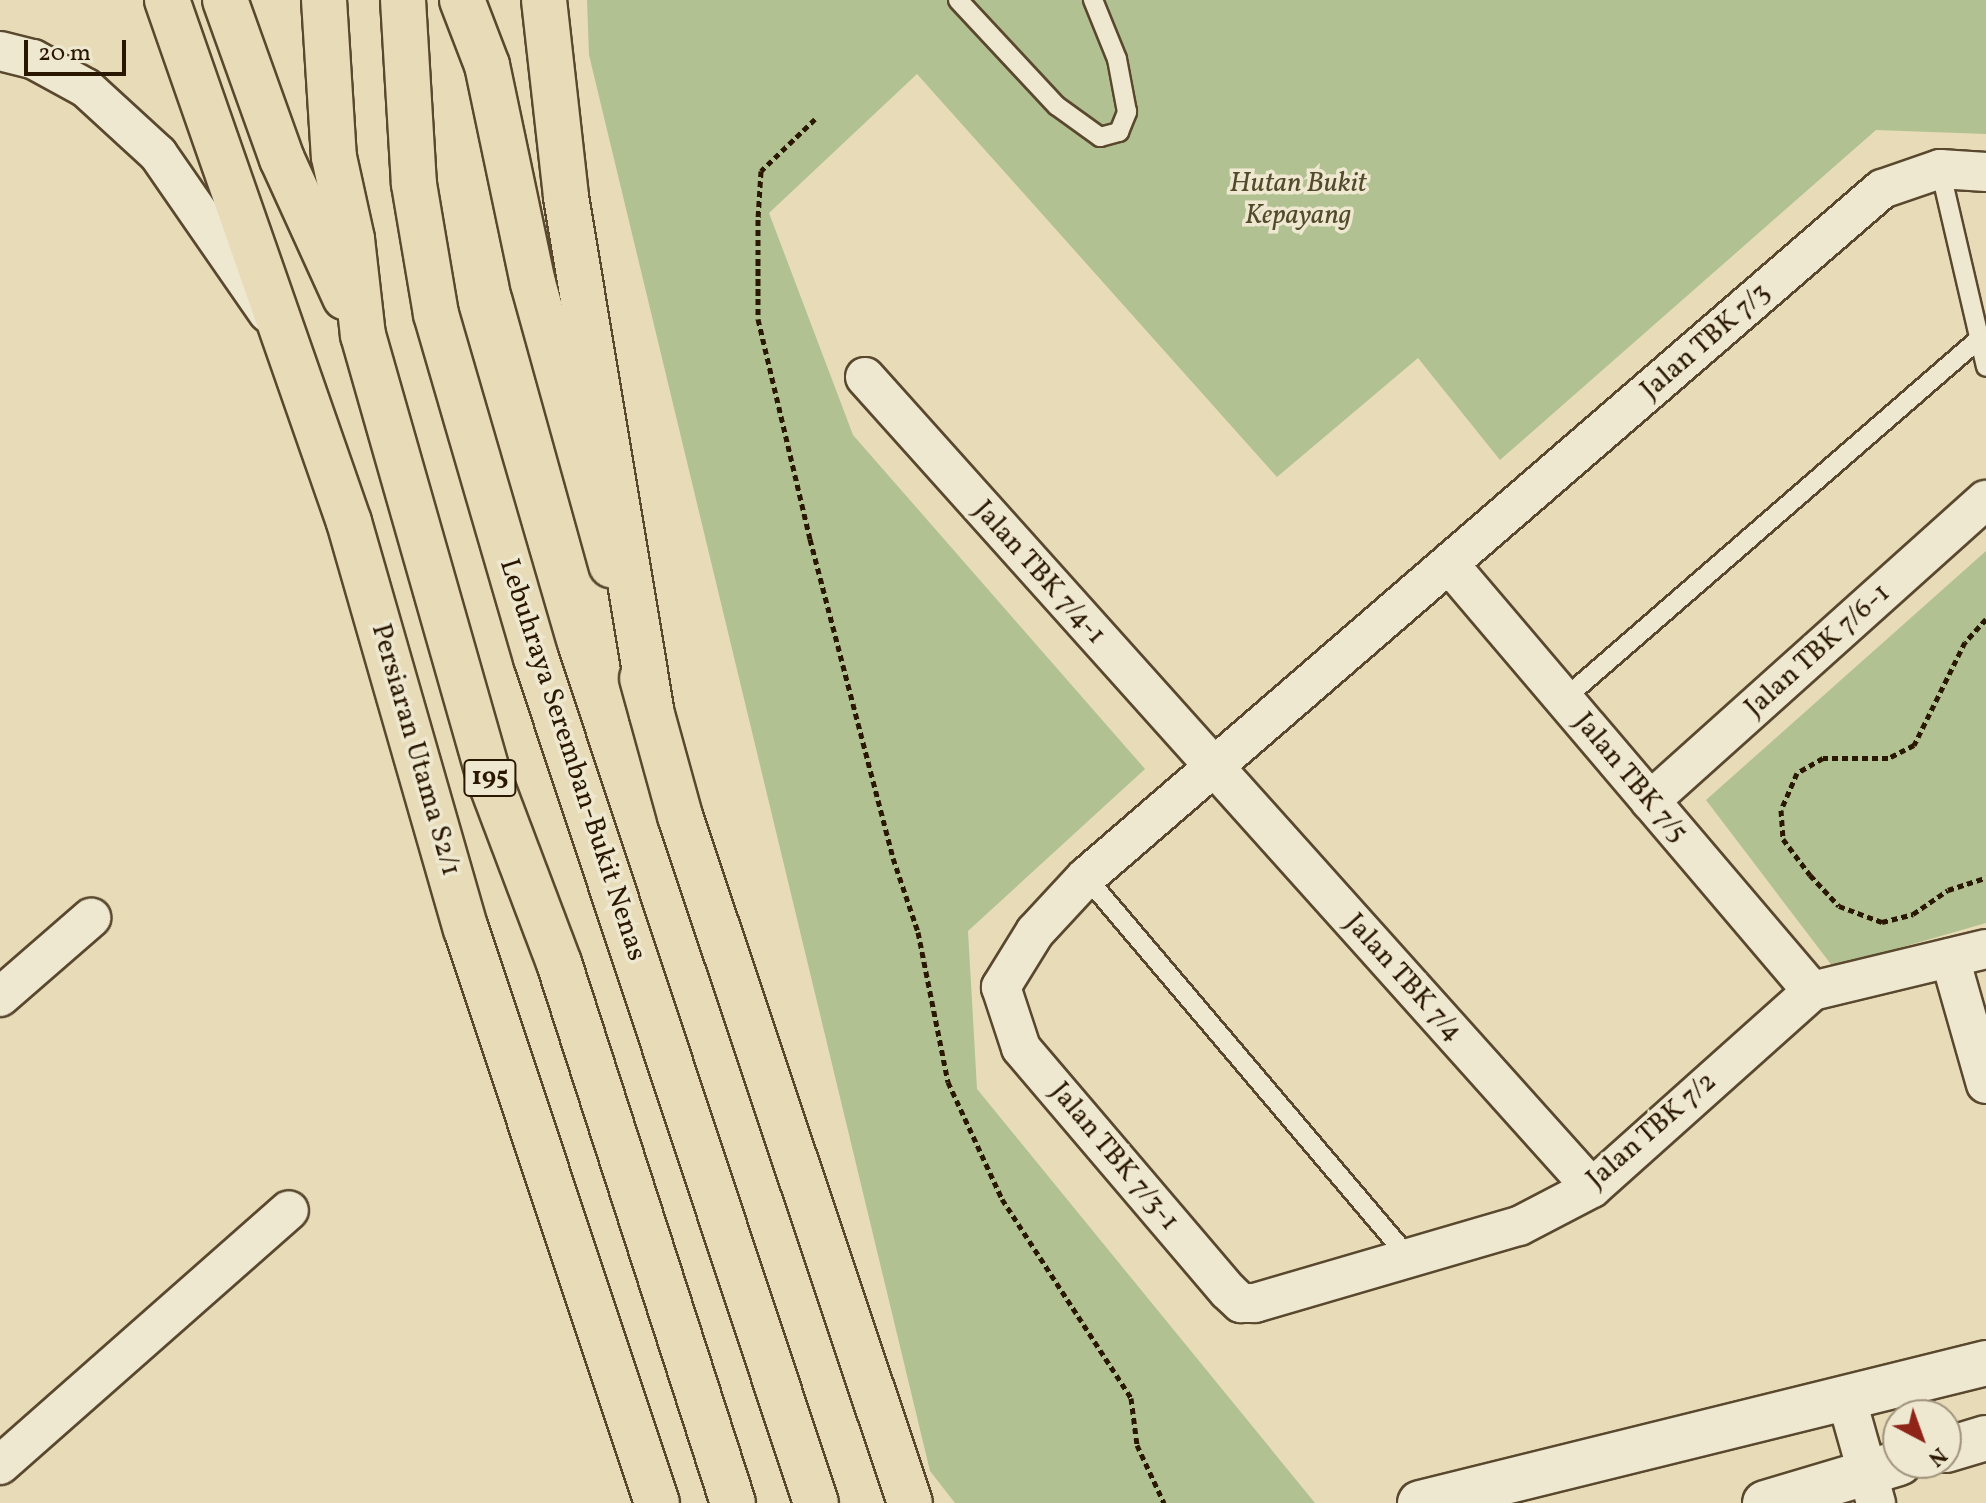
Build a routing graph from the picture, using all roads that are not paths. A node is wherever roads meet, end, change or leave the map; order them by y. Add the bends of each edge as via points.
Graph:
1 (167, 0) edge
2 (225, 0) edge
3 (403, 0) edge
4 (462, 0) edge
5 (544, 0) edge
6 (958, 0) edge
7 (1093, 0) edge
8 (324, 17) edge
9 (0, 51) edge
10 (1940, 169) junction
11 (1986, 172) edge
12 (276, 325) junction
13 (363, 335) junction
14 (1979, 339) junction
15 (1986, 367) edge
16 (865, 377) dead end
17 (1986, 500) edge
18 (1449, 564) junction
19 (1564, 699) junction
20 (652, 714) junction
21 (1214, 768) junction
22 (1650, 801) junction
23 (1086, 877) junction
24 (91, 918) dead end
25 (1968, 953) edge
26 (1001, 987) joint
27 (1812, 991) junction
28 (0, 997) edge
29 (1986, 1084) edge
30 (1592, 1188) junction
31 (289, 1210) dead end
32 (1408, 1257) junction
33 (1255, 1303) joint
34 (1986, 1363) edge
35 (1846, 1397) junction
36 (1986, 1438) edge
37 (1962, 1445) edge
38 (0, 1465) edge
39 (1881, 1479) edge
40 (905, 1496) edge
41 (657, 1503) edge
42 (733, 1503) edge
43 (816, 1503) edge
44 (1420, 1503) edge
45 (1765, 1503) edge

1 - 12 main road, Persiaran Utama S2/1
2 - 13 main road via 282,159
3 - 43 main road, Lebuhraya Seremban-Bukit Nenas via 414,184 436,314 536,658
4 - 20 main road via 487,65 533,283
5 - 20 main road via 566,197
6 - 7 lane via 1057,106 1100,137 1119,132 1127,112 1117,59
8 - 13 main road, 195 via 334,157 352,239
9 - 12 street via 33,59 86,88 158,154
10 - 11 street, Jalan TBK 7/3
10 - 14 lane
10 - 18 street, Jalan TBK 7/3 via 1882,189
12 - 41 main road, Persiaran Utama S2/1 via 349,522 466,929
13 - 42 main road, 195 via 491,783 559,963
14 - 15 lane
14 - 19 lane
16 - 21 street, Jalan TBK 7/4-1
17 - 22 street, Jalan TBK 7/6-1
18 - 19 street, Jalan TBK 7/5
18 - 21 street, Jalan TBK 7/3
19 - 22 street, Jalan TBK 7/5
20 - 40 main road via 680,816
21 - 23 street, Jalan TBK 7/3
21 - 30 street, Jalan TBK 7/4
22 - 27 street, Jalan TBK 7/5
23 - 26 street, Jalan TBK 7/3 via 1035,932
23 - 32 lane
24 - 28 street
25 - 27 street, Jalan TBK 7/2
25 - 29 street
26 - 33 street, Jalan TBK 7/3-1 via 1021,1048 1228,1291 1241,1303
27 - 30 street, Jalan TBK 7/2
30 - 32 street, Jalan TBK 7/2 via 1519,1226
31 - 38 street
32 - 33 street, Jalan TBK 7/2
34 - 35 street
35 - 39 street
35 - 44 street
36 - 37 street
39 - 45 street

